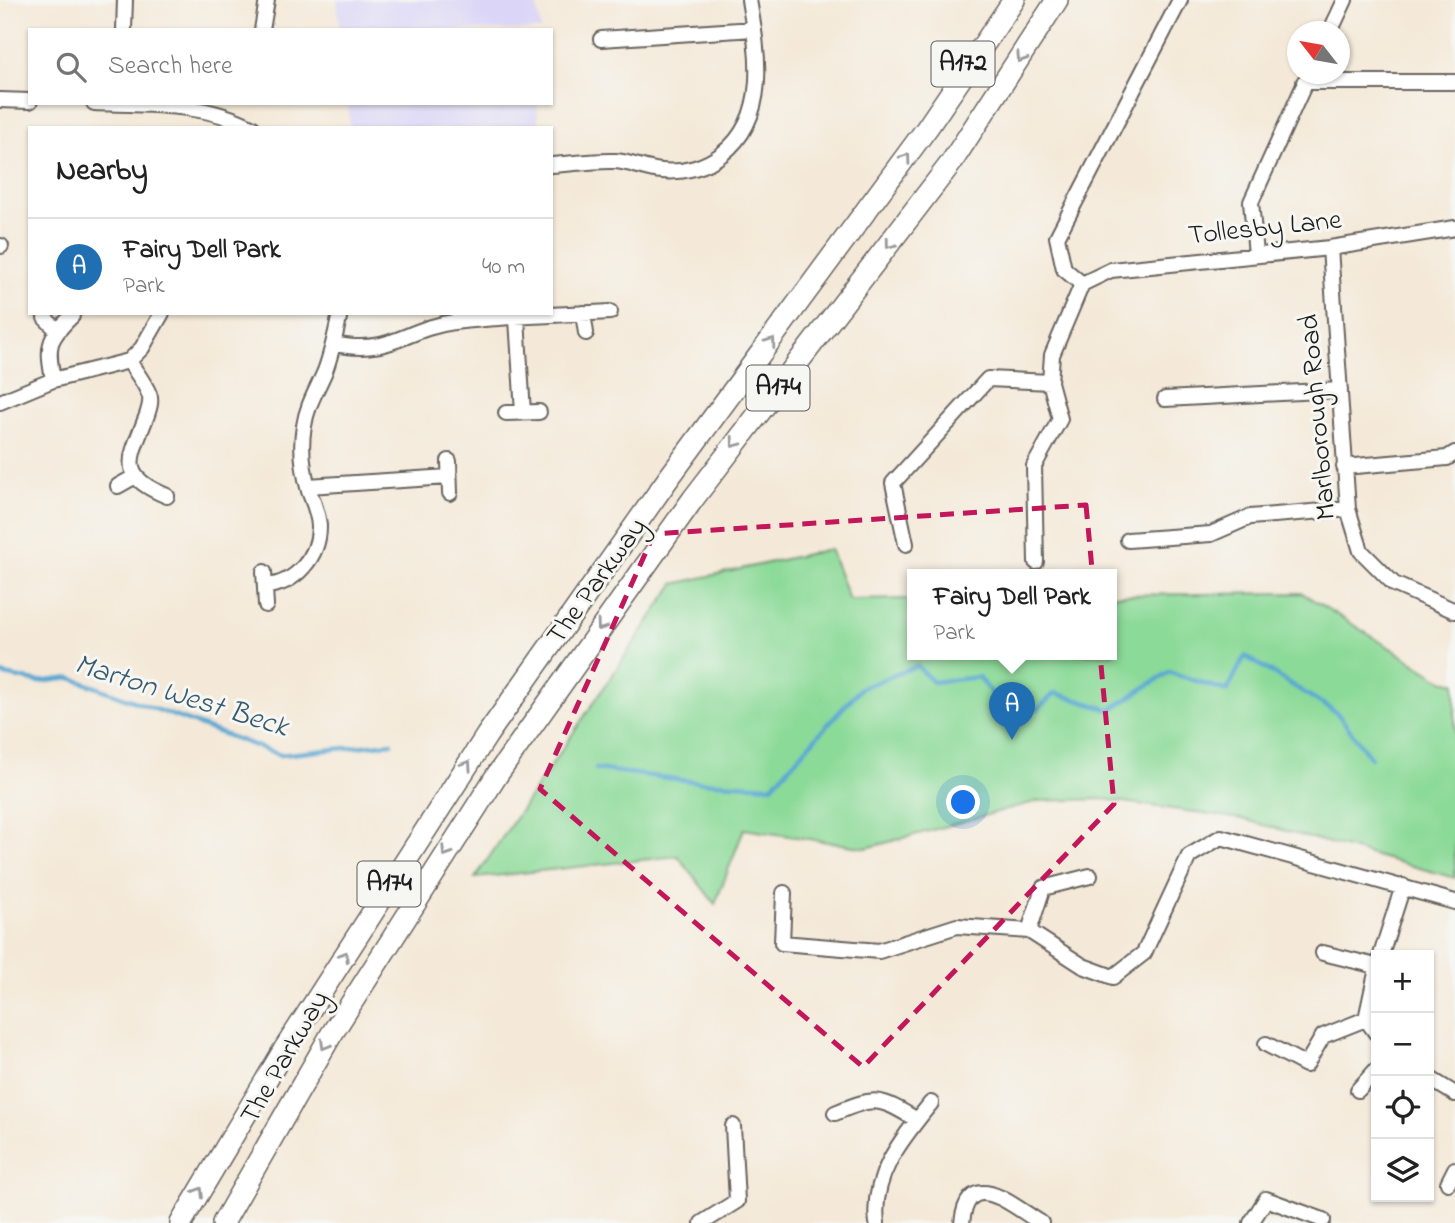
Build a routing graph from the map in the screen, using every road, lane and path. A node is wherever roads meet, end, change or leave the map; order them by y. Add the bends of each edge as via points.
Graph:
1 (125, 0) edge
2 (267, 0) edge
3 (749, 0) edge
4 (998, 0) edge
5 (1014, 0) edge
6 (1057, 0) edge
7 (1180, 0) edge
8 (1345, 0) edge
9 (1335, 21) edge
10 (124, 28) edge
11 (262, 28) edge
12 (754, 29) junction
13 (601, 39) dead end
14 (1350, 79) edge
15 (1455, 82) edge
16 (1304, 84) edge
17 (0, 100) edge
18 (28, 101) edge
19 (137, 105) edge
20 (234, 110) edge
21 (251, 126) edge
22 (927, 128) junction
23 (553, 165) edge
24 (1455, 228) edge
25 (1330, 248) junction
26 (1256, 254) junction
27 (1082, 284) junction
28 (610, 312) dead end
29 (583, 313) junction
30 (161, 315) edge
31 (340, 315) edge
32 (72, 316) dead end
33 (45, 318) dead end
34 (517, 318) junction
35 (57, 330) junction
36 (586, 333) dead end
37 (334, 344) junction
38 (129, 361) junction
39 (53, 380) junction
40 (1051, 382) junction
41 (1340, 390) junction
42 (1165, 398) dead end
43 (0, 402) edge
44 (523, 412) junction
45 (539, 412) dead end
46 (506, 413) dead end
47 (1455, 453) edge
48 (449, 461) dead end
49 (1344, 467) junction
50 (134, 477) junction
51 (449, 477) junction
52 (118, 486) dead end
53 (308, 486) junction
54 (450, 493) dead end
55 (167, 496) dead end
56 (1348, 509) junction
57 (1128, 540) dead end
58 (906, 544) dead end
59 (1036, 562) dead end
60 (266, 605) dead end
61 (1455, 611) edge
62 (1090, 876) dead end
63 (1403, 886) junction
64 (784, 893) dead end
65 (1455, 902) edge
66 (1029, 930) junction
67 (1383, 950) edge
68 (1323, 953) dead end
69 (1371, 965) edge
70 (1371, 996) edge
71 (1366, 1019) junction
72 (1371, 1026) edge
73 (1266, 1044) dead end
74 (1371, 1076) edge
75 (1434, 1080) edge
76 (1358, 1090) dead end
77 (1455, 1094) edge
78 (931, 1103) dead end
79 (835, 1113) dead end
80 (917, 1120) junction
81 (733, 1126) dead end
82 (1455, 1169) edge
83 (1448, 1183) dead end
84 (1323, 1220) dead end
85 (181, 1223) edge
86 (223, 1223) edge
87 (702, 1223) edge
88 (877, 1223) edge
89 (961, 1223) edge
90 (1041, 1223) edge
91 (1251, 1223) edge

1 - 10 street
2 - 11 street
3 - 12 street
4 - 22 highway, A172
5 - 22 highway, The Parkway / A174
6 -> 86 highway, The Parkway / A174 via 951,163 693,499 497,775 331,1035
7 - 27 street via 1058,237 1064,269
8 - 9 street
12 - 13 street
12 - 23 street via 755,105 734,144 714,161 662,171 617,161
14 - 15 street
16 - 26 street via 1251,202
17 - 18 street
19 - 20 street
20 - 21 street
85 -> 22 highway, The Parkway / A174 via 284,1049 487,734
24 - 25 street, Tollesby Lane
25 - 26 street, Tollesby Lane
25 - 41 street, Marlborough Road
26 - 27 street, Tollesby Lane via 1111,270
27 - 40 street via 1052,355
28 - 29 street
29 - 34 street
29 - 36 street
30 - 38 street
31 - 37 street
32 - 35 street
33 - 35 street
34 - 37 street via 452,322 376,348
34 - 44 street
35 - 39 street via 49,345
37 - 53 street via 310,399 304,426 302,455
38 - 39 street
38 - 50 street via 150,395 132,457
39 - 43 street
40 - 58 street via 988,379 893,483
40 - 59 street via 1060,419 1034,466
41 - 42 street
41 - 49 street, Marlborough Road
44 - 45 street
44 - 46 street
47 - 49 street via 1447,458
48 - 51 street
49 - 56 street, Marlborough Road
50 - 52 street
50 - 55 street
51 - 53 street
51 - 54 street
53 - 60 street via 319,528 312,554 297,574 276,585 265,579
56 - 57 street via 1250,517 1211,534
56 - 61 street, Marlborough Road via 1361,551 1394,584
62 - 66 street via 1043,888
63 - 65 street
63 - 66 street via 1221,838 1189,856 1144,953 1113,977 1083,966
63 - 67 street
64 - 66 street via 782,943 879,951 957,926
68 - 69 street
70 - 71 street
71 - 72 street
71 - 73 street via 1323,1036 1306,1065
74 - 76 street
75 - 77 street
78 - 80 street
79 - 80 street via 861,1102 885,1100
80 - 88 street via 882,1173
81 - 87 street via 737,1200
82 - 83 street
84 - 91 street via 1266,1199
89 - 90 street via 965,1205 977,1193 989,1192

